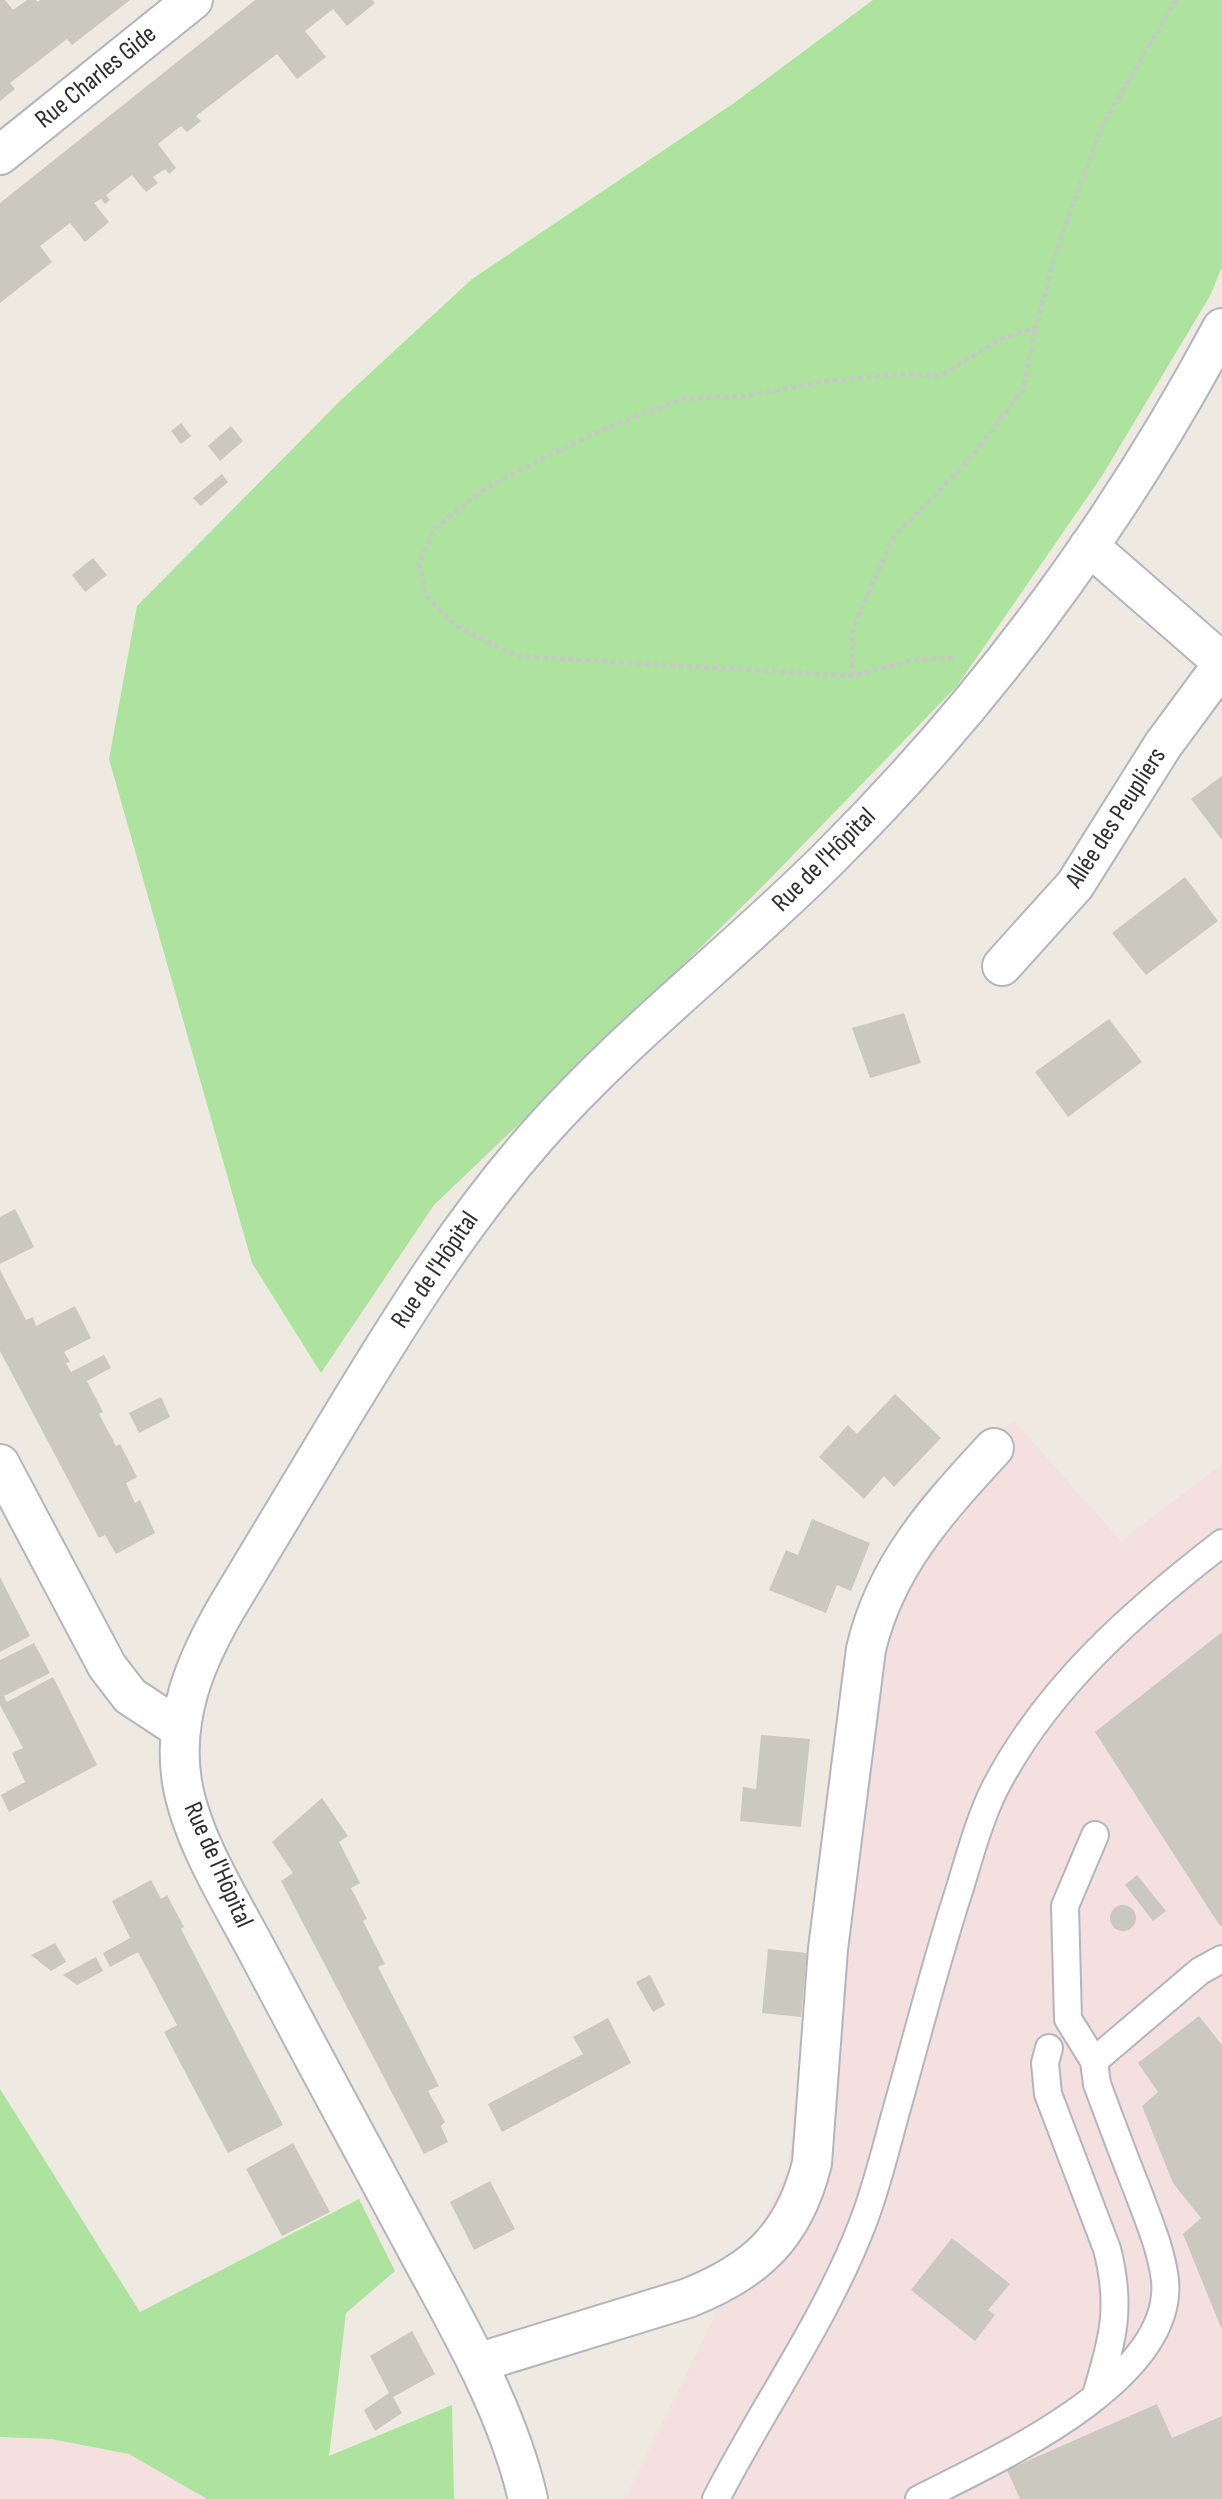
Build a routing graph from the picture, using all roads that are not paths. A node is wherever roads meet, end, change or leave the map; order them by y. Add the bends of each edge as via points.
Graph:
1 (193, 0) edge
2 (0, 155) edge
3 (1222, 328) edge
4 (1089, 546) junction
5 (1222, 664) edge
6 (1002, 965) dead end
7 (994, 1448) dead end
8 (0, 1464) edge
9 (1222, 1544) edge
10 (180, 1729) junction
11 (1095, 1835) dead end
12 (1222, 1959) edge
13 (1049, 2048) dead end
14 (1094, 2062) junction
15 (477, 2363) junction
16 (1096, 2395) junction
17 (528, 2499) edge
18 (716, 2499) edge
19 (919, 2499) edge

1 - 2 street, Rue Charles Gide
3 - 4 street, Rue de l'Hôpital via 1181,402
4 - 5 street, Allée des Peupliers
4 - 10 street, Rue de l'Hôpital via 1006,659 862,825 590,1079 467,1221 415,1295 212,1633 188,1687
5 - 6 street, Allée des Peupliers via 1163,745 1075,885
7 - 15 street via 950,1496 897,1568 873,1621 828,1948 812,2163 786,2229 756,2262 713,2288
8 - 10 street via 107,1666 130,1696
9 - 18 lane via 1159,1592 1078,1670 1030,1730 993,1792 942,1945 862,2226 828,2298
10 - 15 street, Rue de l'Hôpital via 182,1782 196,1832
11 - 14 lane via 1065,1906 1068,2019
12 - 14 lane via 1200,1970
13 - 16 lane via 1045,2063 1048,2094 1113,2270 1115,2328
14 - 16 lane via 1097,2084 1157,2241 1165,2281 1165,2302 1153,2336 1126,2369
15 - 17 street, Rue de l'Hôpital via 508,2435
16 - 19 lane via 1033,2439

